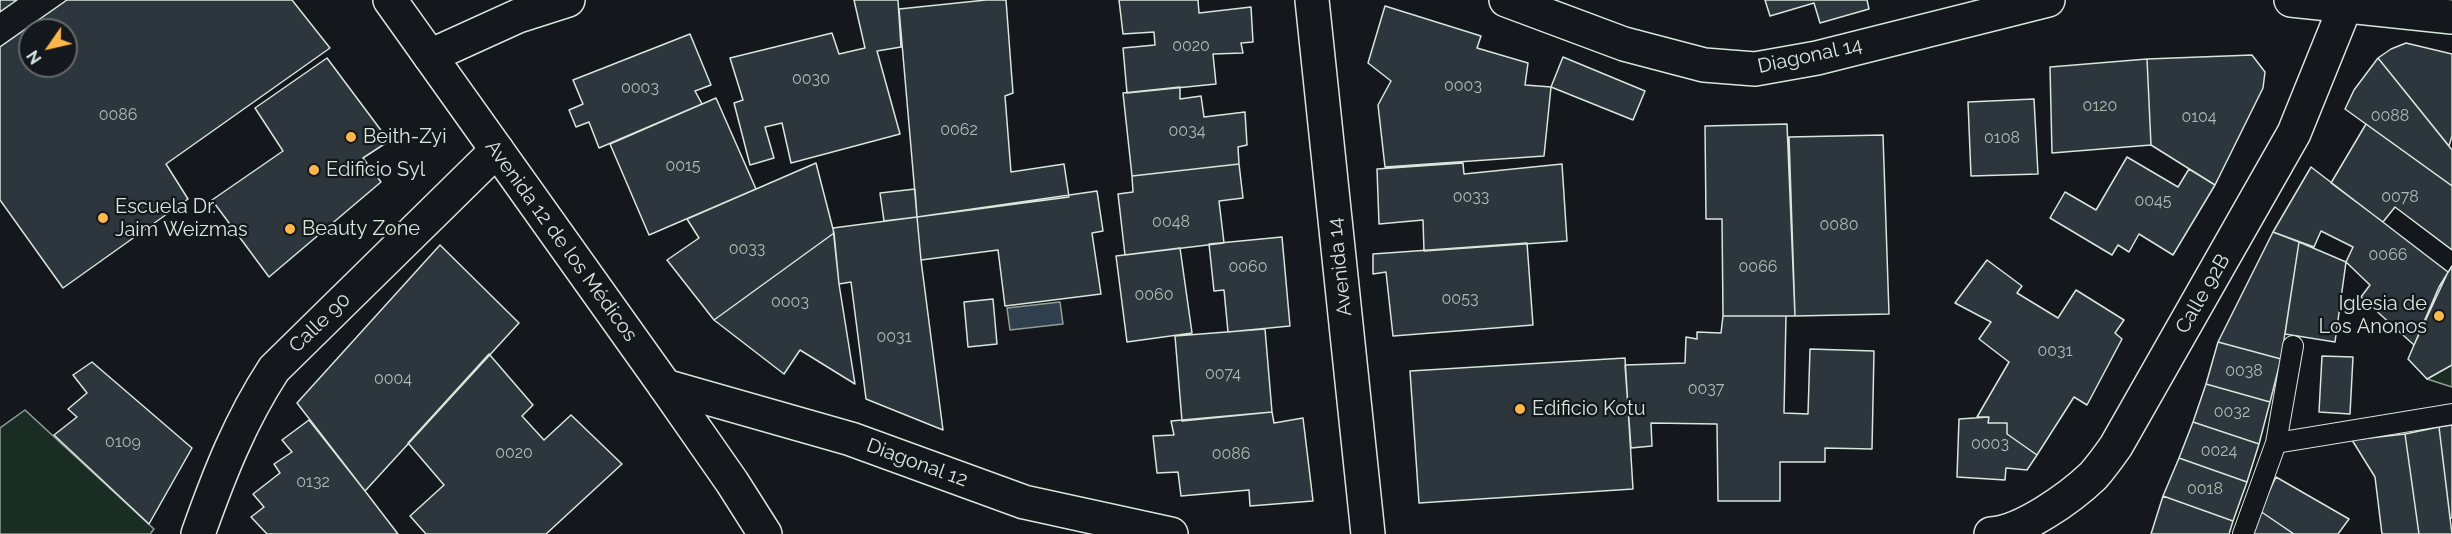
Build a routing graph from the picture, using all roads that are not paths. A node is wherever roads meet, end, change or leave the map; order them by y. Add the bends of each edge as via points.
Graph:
1 (390, 0) edge
2 (568, 0) edge
3 (1312, 0) edge
4 (1506, 0) edge
5 (2048, 0) edge
6 (2291, 0) edge
7 (2345, 7) junction
8 (2452, 17) edge
9 (430, 56) junction
10 (497, 150) junction
11 (2293, 346) dead end
12 (665, 386) junction
13 (2452, 414) edge
14 (2276, 443) junction
15 (198, 534) edge
16 (765, 534) edge
17 (1171, 534) edge
18 (1368, 534) edge
19 (1991, 534) edge
20 (2002, 534) edge
21 (2243, 534) edge

1 - 9 street, Avenida 12 de los Médicos
2 - 9 street via 518,16
3 - 18 street, Avenida 14
4 - 5 street, Diagonal 14 via 1624,44 1704,65 1755,69 1817,58
6 - 7 street
7 - 8 street
7 - 20 street, Calle 92B via 2294,133 2116,446 2093,475 2053,507
9 - 10 street, Avenida 12 de los Médicos
10 - 12 street, Avenida 12 de los Médicos
10 - 15 street, Calle 90 via 274,369 224,461
11 - 14 lane
12 - 16 street, Avenida 12 de los Médicos
12 - 17 street, Diagonal 12 via 850,439 1024,502
13 - 14 lane
14 - 21 lane
19 - 20 street

